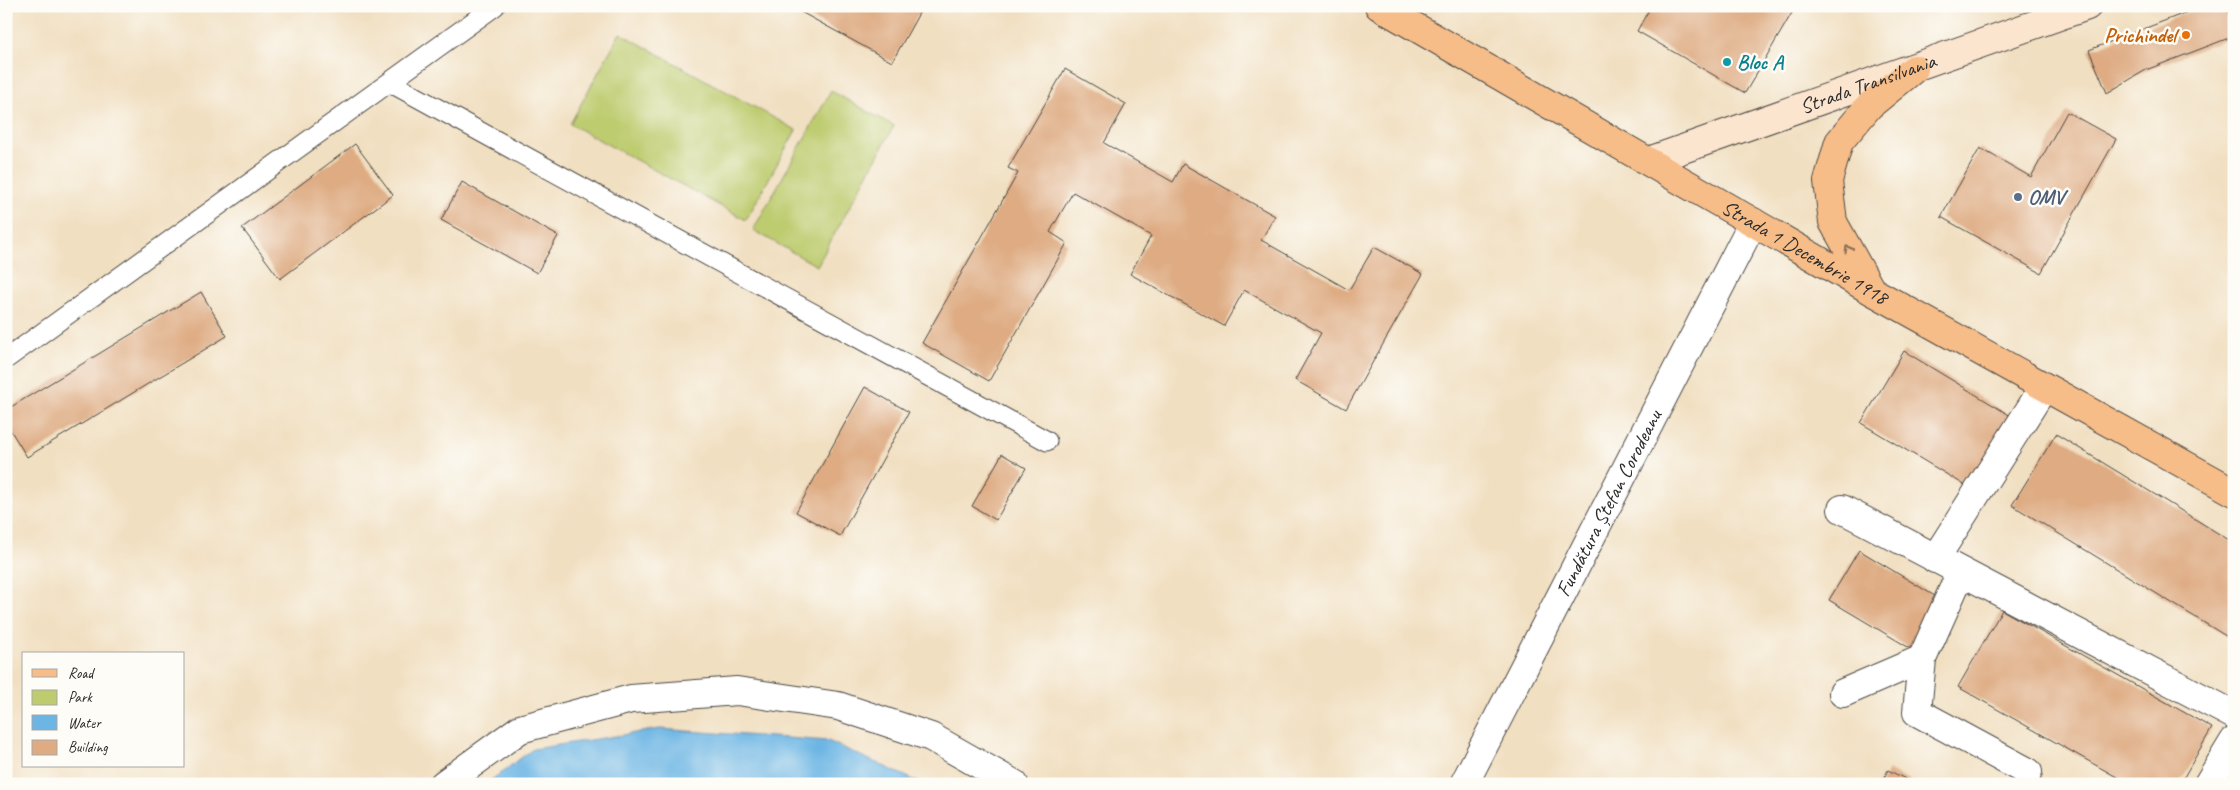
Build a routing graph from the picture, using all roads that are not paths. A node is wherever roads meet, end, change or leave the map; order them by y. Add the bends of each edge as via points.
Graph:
1 (496, 6) edge
2 (1380, 6) edge
3 (2087, 6) edge
4 (1914, 69) junction
5 (391, 83) junction
6 (1649, 161) junction
7 (1752, 222) junction
8 (1872, 291) junction
9 (6, 359) edge
10 (2044, 386) junction
11 (1046, 441) dead end
12 (2234, 492) edge
13 (1842, 509) dead end
14 (1936, 558) junction
15 (1961, 572) junction
16 (1922, 659) junction
17 (1843, 693) dead end
18 (2234, 715) edge
19 (2234, 741) edge
20 (2028, 772) dead end
21 (444, 784) edge
22 (1014, 784) edge
23 (1464, 784) edge
24 (2208, 784) edge

1 - 5 lane
2 - 6 main road, Strada 1 Decembrie 1918
3 - 4 main road, Strada Transilvania
4 - 6 main road, Strada Transilvania
8 -> 4 main road via 1832,222 1828,181 1840,142 1869,106
5 - 9 lane
5 - 11 lane
6 - 7 main road, Strada 1 Decembrie 1918
7 - 8 main road, Strada 1 Decembrie 1918
7 - 23 street, Fundătura Ștefan Corodeanu
8 - 10 main road, Strada 1 Decembrie 1918
10 - 12 main road, Strada 1 Decembrie 1918
10 - 14 street
13 - 14 street
14 - 15 street
15 - 16 street
15 - 18 street
16 - 17 street
16 - 20 street via 1917,712
19 - 24 street
21 - 22 street via 520,730 631,699 737,691 838,706 931,737

